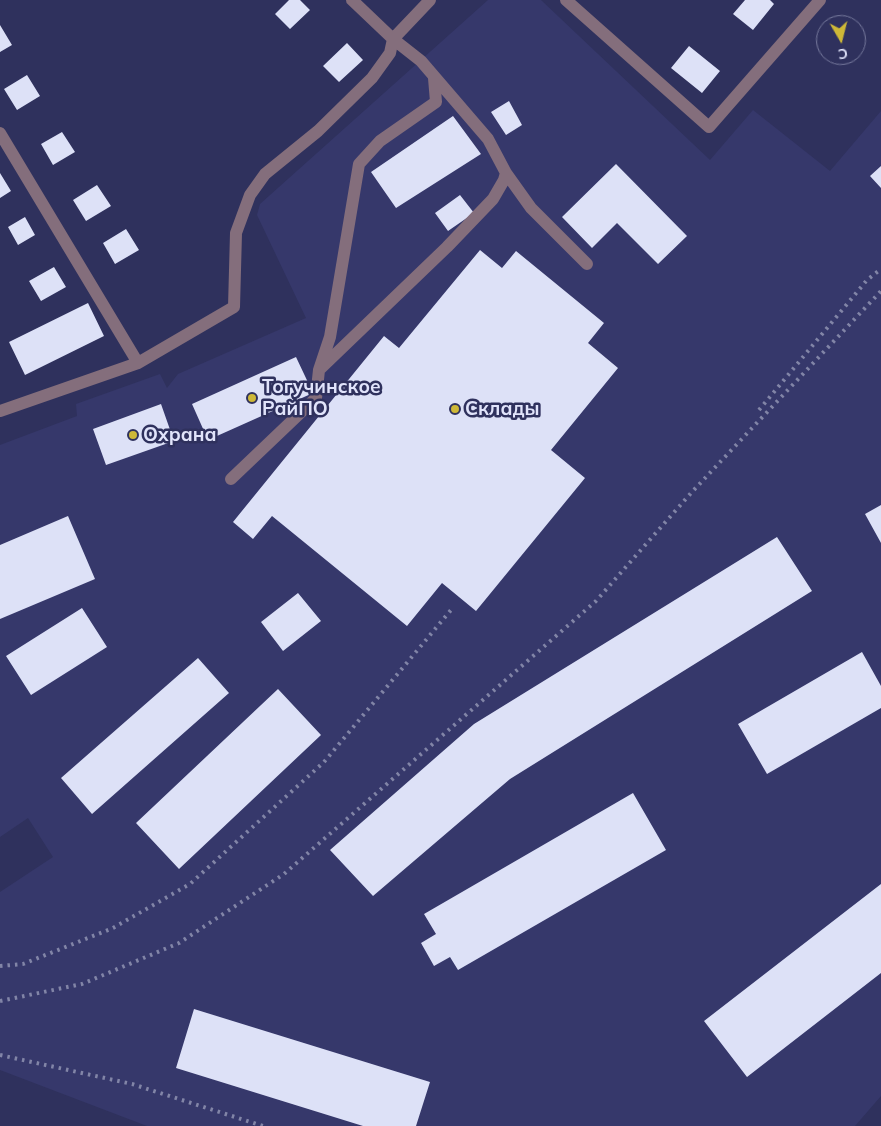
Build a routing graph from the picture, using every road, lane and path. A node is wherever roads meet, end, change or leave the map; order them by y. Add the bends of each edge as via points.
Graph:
1 (352, 0) edge
2 (430, 0) edge
3 (566, 0) edge
4 (820, 0) edge
5 (393, 39) junction
6 (433, 75) junction
7 (0, 133) edge
8 (506, 172) junction
9 (587, 264) dead end
10 (138, 363) junction
11 (319, 370) junction
12 (0, 411) edge
13 (231, 479) dead end

1 - 5 street
2 - 5 street
3 - 4 street via 709,127
5 - 6 street via 421,60
5 - 10 street via 390,53 366,84 318,131 265,174 250,195 236,233 234,307
6 - 8 street via 488,139
6 - 11 street via 436,102 380,141 359,164 330,337
7 - 10 street
8 - 9 street via 532,208
8 - 11 street via 487,206
10 - 12 street
11 - 13 street via 316,398

